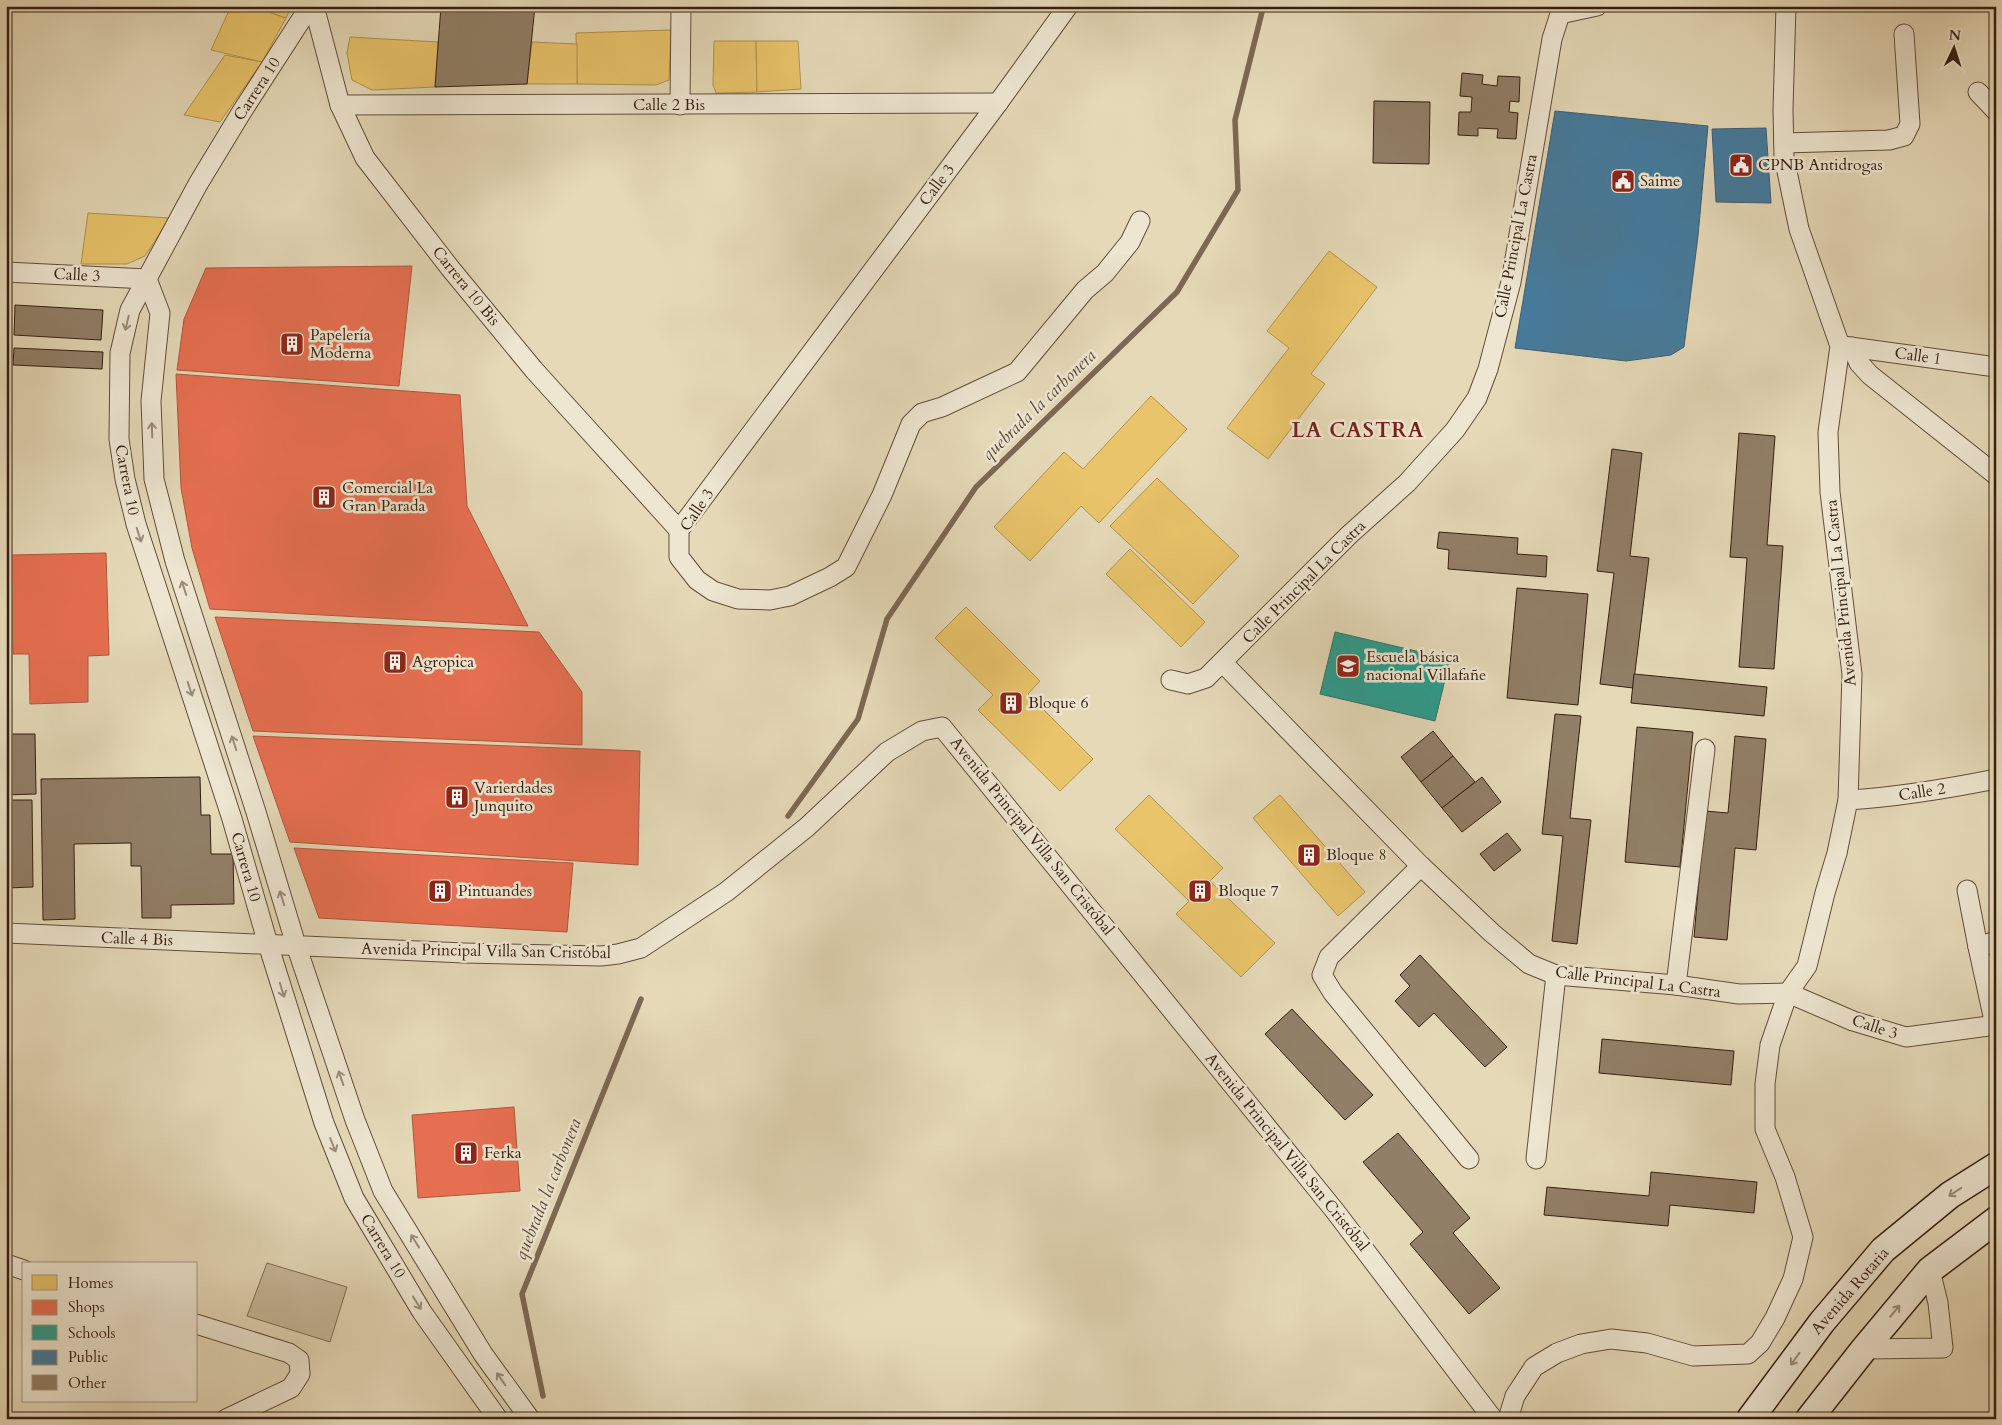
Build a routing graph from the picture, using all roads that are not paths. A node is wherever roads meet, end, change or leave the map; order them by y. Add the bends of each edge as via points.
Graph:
1 (312, 6) edge
2 (681, 6) edge
3 (1068, 6) edge
4 (1597, 6) edge
5 (1786, 6) edge
6 (1904, 34) dead end
7 (1978, 92) dead end
8 (998, 104) junction
9 (340, 105) junction
10 (680, 105) junction
11 (1996, 111) edge
12 (1784, 143) junction
13 (1140, 221) dead end
14 (6, 272) edge
15 (148, 279) junction
16 (1846, 346) junction
17 (1996, 367) edge
18 (119, 399) junction
19 (151, 400) junction
20 (1996, 475) edge
21 (679, 530) junction
22 (175, 561) junction
23 (150, 566) junction
24 (1222, 663) junction
25 (1171, 680) dead end
26 (1705, 749) dead end
27 (1996, 779) edge
28 (1848, 800) junction
29 (1421, 866) junction
30 (1967, 890) dead end
31 (6, 933) edge
32 (268, 944) junction
33 (1987, 944) edge
34 (296, 945) junction
35 (1556, 975) junction
36 (1676, 985) junction
37 (1788, 992) junction
38 (1995, 1025) edge
39 (1469, 1159) dead end
40 (1536, 1159) dead end
41 (1996, 1166) edge
42 (1996, 1220) edge
43 (6, 1264) edge
44 (22, 1269) edge
45 (1930, 1270) junction
46 (198, 1325) edge
47 (1864, 1349) junction
48 (226, 1419) edge
49 (498, 1419) edge
50 (530, 1419) edge
51 (1493, 1419) edge
52 (1508, 1419) edge
53 (1750, 1419) edge
54 (1809, 1419) edge

1 - 9 street, Carrera 10 Bis
1 - 15 street, Carrera 10 via 241,112
2 - 10 street
3 - 8 street, Calle 3
4 - 24 street, Calle Principal La Castra via 1560,14 1552,39 1511,282 1488,369 1476,398 1455,430 1407,483 1349,535
5 - 12 street, Avenida Principal La Castra
6 - 12 street via 1910,124 1904,136 1890,140
7 - 11 street
8 - 10 street, Calle 2 Bis
8 - 21 street, Calle 3
9 - 10 street, Calle 2 Bis
9 - 21 street, Carrera 10 Bis via 365,158 450,268 534,370
12 - 16 street, Avenida Principal La Castra via 1798,229
13 - 21 street, Calle 3 via 1130,242 1105,273 1085,290 1017,372 922,413 911,424 882,495 846,566 838,572 790,596 770,600 738,599 713,591 696,580 679,557
14 - 15 street, Calle 3
15 -> 18 street, Carrera 10 via 130,310 120,353
15 - 19 street, Carrera 10 via 160,313
16 - 17 street, Calle 1
16 - 20 street via 1870,375
16 - 28 street, Avenida Principal La Castra via 1828,432 1830,492 1852,674
18 - 19 street
18 -> 23 street, Carrera 10 via 119,439 125,479
22 -> 19 street, Carrera 10 via 154,480
22 - 23 street
34 -> 22 street, Carrera 10
23 -> 32 street, Carrera 10 via 232,820
24 - 25 street, Calle Principal La Castra via 1206,678 1188,684
24 - 29 street, Calle Principal La Castra
26 - 36 street
27 - 28 street, Calle 2 via 1890,797
28 - 37 street, Avenida Principal La Castra via 1807,966
29 - 35 street, Calle Principal La Castra via 1529,964
29 - 39 street via 1329,957 1322,975 1332,993
30 - 33 street
31 - 32 street, Calle 4 Bis
32 - 34 street, Avenida Principal Villa San Cristóbal
32 -> 49 street, Carrera 10 via 324,1123 354,1198 422,1312
33 - 38 street
50 -> 34 street, Carrera 10 via 483,1354 383,1191 355,1120
34 - 51 street, Avenida Principal Villa San Cristóbal via 464,954 601,956 641,948 726,892 807,827 887,752 922,730 942,727 1335,1211
35 - 36 street, Calle Principal La Castra
35 - 40 street
36 - 37 street, Calle Principal La Castra via 1739,994
37 - 38 street, Calle 3 via 1853,1021 1906,1037
37 - 52 street, Avenida Principal La Castra via 1770,1045 1765,1084 1765,1129 1785,1177 1803,1238 1792,1279 1760,1343 1748,1354 1730,1356 1693,1356 1648,1343 1611,1339 1581,1344 1534,1367 1515,1396
41 -> 53 main road, Avenida Rotaria via 1950,1195 1884,1250 1822,1322
42 - 45 main road
43 - 44 street
47 -> 45 main road
45 - 47 street via 1943,1348
46 - 48 street via 299,1360 300,1374 291,1388
47 - 54 main road

